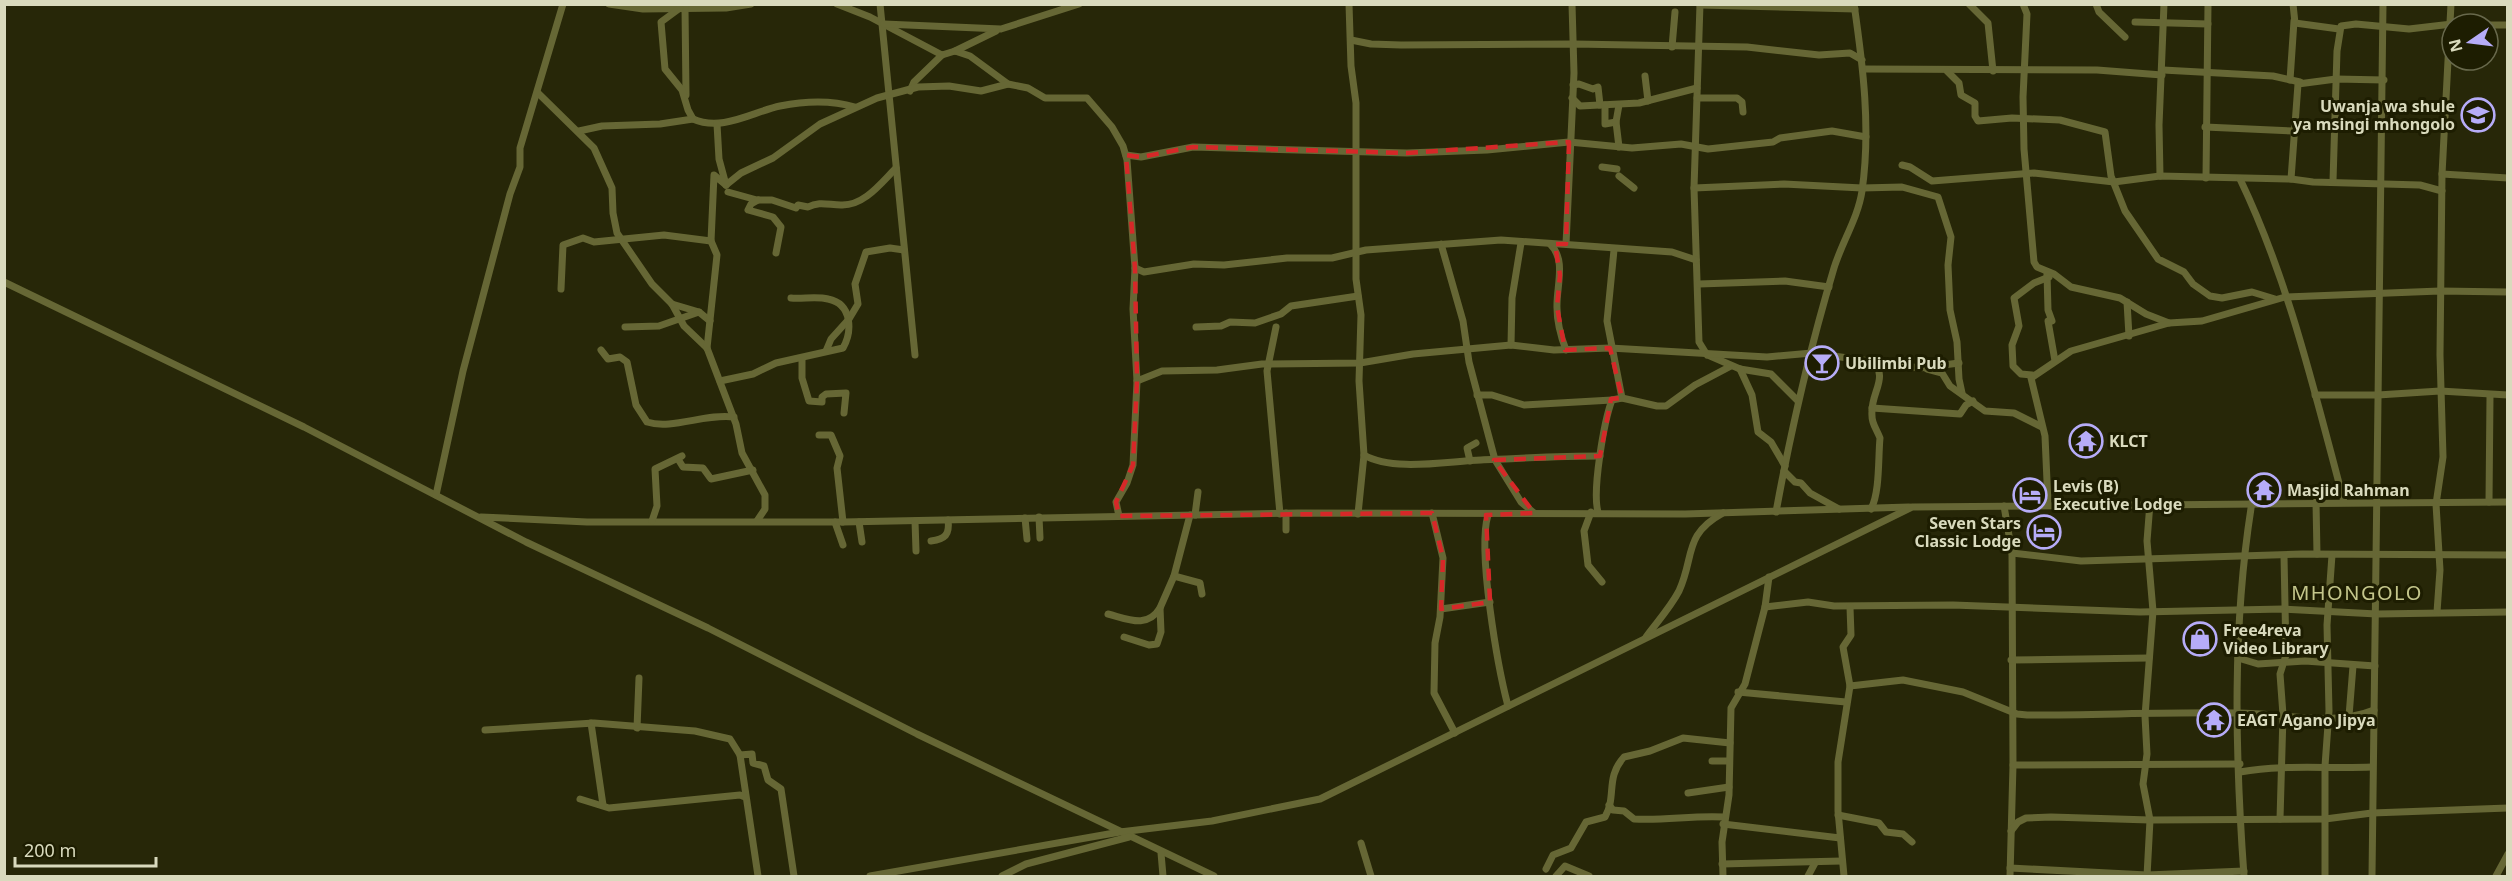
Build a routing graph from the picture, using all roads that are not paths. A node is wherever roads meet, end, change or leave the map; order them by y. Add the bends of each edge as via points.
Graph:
1 (563, 4) edge
2 (609, 4) edge
3 (751, 4) edge
4 (837, 4) edge
5 (880, 4) edge
6 (1078, 4) edge
7 (1349, 4) edge
8 (1572, 4) edge
9 (1969, 4) edge
10 (2023, 4) edge
11 (2096, 4) edge
12 (2164, 4) edge
13 (2208, 4) edge
14 (2293, 4) edge
15 (2383, 4) edge
16 (1700, 5) edge
17 (696, 6) edge
18 (726, 6) edge
19 (1854, 7) edge
20 (683, 8) junction
21 (1675, 12) dead end
22 (2294, 21) junction
23 (2135, 22) dead end
24 (2163, 22) junction
25 (880, 24) junction
26 (2208, 24) junction
27 (2440, 25) edge
28 (1001, 28) junction
29 (2383, 28) junction
30 (2339, 29) junction
31 (2125, 37) dead end
32 (1351, 40) junction
33 (1574, 44) junction
34 (1672, 47) junction
35 (1698, 48) junction
36 (955, 51) junction
37 (942, 55) junction
38 (1862, 64) junction
39 (2024, 70) junction
40 (1947, 71) junction
41 (1993, 71) junction
42 (2162, 72) junction
43 (2448, 72) edge
44 (2206, 74) junction
45 (1646, 76) dead end
46 (2336, 79) junction
47 (2290, 80) junction
48 (2384, 80) junction
49 (2300, 82) junction
50 (1008, 84) junction
51 (1573, 85) junction
52 (1697, 88) junction
53 (910, 91) junction
54 (538, 93) junction
55 (889, 95) junction
56 (686, 98) junction
57 (1572, 98) junction
58 (1697, 98) junction
59 (1648, 101) junction
60 (1603, 105) junction
61 (1618, 105) junction
62 (855, 107) junction
63 (1743, 112) dead end
64 (693, 119) junction
65 (2024, 119) junction
66 (1616, 123) junction
67 (717, 124) junction
68 (2205, 127) junction
69 (579, 131) junction
70 (2294, 131) junction
71 (1866, 137) junction
72 (1569, 142) junction
73 (1696, 145) junction
74 (1619, 147) junction
75 (1356, 153) junction
76 (1126, 155) junction
77 (1902, 165) dead end
78 (1602, 167) dead end
79 (896, 168) junction
80 (2026, 173) junction
81 (2442, 174) junction
82 (2160, 176) junction
83 (2206, 178) junction
84 (2508, 178) edge
85 (2240, 179) junction
86 (2291, 179) junction
87 (2333, 181) junction
88 (2114, 182) junction
89 (2379, 184) junction
90 (727, 188) junction
91 (1634, 188) dead end
92 (1694, 188) junction
93 (1862, 188) junction
94 (2442, 191) junction
95 (758, 200) junction
96 (622, 240) junction
97 (711, 241) junction
98 (1521, 243) junction
99 (1441, 244) junction
100 (1550, 244) junction
101 (1566, 244) junction
102 (903, 250) junction
103 (1358, 250) junction
104 (1614, 250) junction
105 (776, 253) dead end
106 (1696, 260) junction
107 (1136, 268) junction
108 (2043, 269) junction
109 (2049, 277) junction
110 (4, 282) edge
111 (1699, 284) junction
112 (1829, 287) junction
113 (561, 290) dead end
114 (2440, 291) junction
115 (2508, 292) edge
116 (2379, 293) junction
117 (1358, 296) junction
118 (2285, 297) junction
119 (791, 298) dead end
120 (2275, 299) junction
121 (2127, 302) junction
122 (672, 304) junction
123 (699, 312) junction
124 (849, 319) junction
125 (680, 320) junction
126 (710, 321) junction
127 (2169, 323) junction
128 (625, 327) dead end
129 (1196, 327) dead end
130 (1276, 327) dead end
131 (2129, 336) junction
132 (1511, 345) junction
133 (707, 348) junction
134 (1610, 348) junction
135 (1467, 349) junction
136 (601, 350) dead end
137 (1566, 350) junction
138 (826, 351) junction
139 (1812, 353) junction
140 (915, 355) dead end
141 (1708, 355) junction
142 (802, 358) junction
143 (1872, 360) junction
144 (2055, 361) junction
145 (1360, 363) junction
146 (1959, 363) junction
147 (1269, 365) junction
148 (1731, 366) junction
149 (1920, 368) junction
150 (1740, 369) junction
151 (2032, 375) junction
152 (720, 381) junction
153 (1137, 381) junction
154 (2440, 392) junction
155 (1962, 393) junction
156 (2315, 394) junction
157 (1477, 395) junction
158 (2378, 395) junction
159 (2508, 395) edge
160 (2490, 396) junction
161 (1622, 398) junction
162 (1612, 400) junction
163 (1798, 401) junction
164 (1973, 401) junction
165 (1872, 408) junction
166 (844, 413) dead end
167 (734, 417) junction
168 (2042, 427) junction
169 (819, 435) dead end
170 (1476, 443) dead end
171 (1364, 455) junction
172 (1600, 456) junction
173 (1495, 460) junction
174 (1470, 461) junction
175 (1784, 468) junction
176 (753, 470) junction
177 (1198, 492) dead end
178 (436, 495) junction
179 (2252, 502) junction
180 (2316, 502) junction
181 (2344, 502) junction
182 (2489, 502) junction
183 (2508, 502) edge
184 (2150, 503) junction
185 (2048, 504) junction
186 (2375, 504) junction
187 (2436, 504) junction
188 (2004, 506) junction
189 (1912, 507) junction
190 (1871, 509) junction
191 (1841, 510) junction
192 (1595, 512) junction
193 (1726, 512) junction
194 (1776, 512) junction
195 (1432, 513) junction
196 (1534, 513) junction
197 (1192, 514) junction
198 (1283, 514) junction
199 (1358, 514) junction
200 (1488, 515) junction
201 (1119, 516) junction
202 (481, 517) junction
203 (1039, 517) junction
204 (1025, 518) junction
205 (948, 520) junction
206 (652, 521) junction
207 (757, 521) junction
208 (915, 521) junction
209 (839, 522) junction
210 (859, 522) junction
211 (1286, 530) dead end
212 (1040, 538) dead end
213 (1027, 539) dead end
214 (862, 542) dead end
215 (931, 542) dead end
216 (843, 545) dead end
217 (916, 552) dead end
218 (2012, 553) junction
219 (2317, 554) junction
220 (2332, 555) junction
221 (2378, 555) junction
222 (2439, 555) junction
223 (2508, 555) edge
224 (2243, 556) junction
225 (2284, 556) junction
226 (2149, 560) junction
227 (1174, 576) junction
228 (1769, 577) junction
229 (1602, 582) dead end
230 (1202, 594) dead end
231 (1490, 602) junction
232 (1850, 606) junction
233 (1765, 607) junction
234 (2012, 607) junction
235 (1160, 608) junction
236 (1441, 609) junction
237 (2283, 609) junction
238 (2238, 610) junction
239 (2153, 611) junction
240 (2437, 612) junction
241 (2508, 612) edge
242 (2329, 613) junction
243 (1108, 614) dead end
244 (2378, 615) junction
245 (1124, 638) dead end
246 (1644, 639) junction
247 (2149, 658) junction
248 (2238, 658) junction
249 (2011, 660) junction
250 (2284, 662) junction
251 (2328, 663) junction
252 (2353, 666) junction
253 (2375, 666) junction
254 (639, 678) dead end
255 (1850, 686) junction
256 (1738, 693) junction
257 (1846, 702) junction
258 (1508, 706) junction
259 (2374, 710) junction
260 (2012, 711) junction
261 (2238, 713) junction
262 (2283, 715) junction
263 (2145, 716) junction
264 (2349, 716) junction
265 (2328, 717) junction
266 (591, 723) junction
267 (637, 728) junction
268 (486, 730) dead end
269 (1455, 733) junction
270 (1730, 743) junction
271 (740, 756) junction
272 (1712, 761) dead end
273 (1729, 761) junction
274 (2013, 765) junction
275 (2146, 766) junction
276 (2325, 766) junction
277 (2281, 767) junction
278 (2372, 767) junction
279 (2240, 768) junction
280 (1729, 787) junction
281 (1688, 793) dead end
282 (745, 797) junction
283 (580, 799) dead end
284 (603, 805) junction
285 (1610, 805) junction
286 (2508, 808) edge
287 (2372, 813) junction
288 (1838, 815) junction
289 (2280, 819) junction
290 (2325, 819) junction
291 (1724, 820) junction
292 (2150, 820) junction
293 (2242, 820) junction
294 (2011, 831) junction
295 (1120, 832) junction
296 (1130, 837) junction
297 (1840, 838) junction
298 (1912, 842) dead end
299 (1361, 843) dead end
300 (1161, 852) junction
301 (2508, 854) edge
302 (1842, 861) junction
303 (1815, 863) junction
304 (1722, 864) junction
305 (2010, 868) junction
306 (1546, 869) dead end
307 (908, 873) edge
308 (2244, 874) edge
309 (758, 876) edge
310 (794, 876) edge
311 (870, 876) edge
312 (1002, 876) edge
313 (1163, 876) edge
314 (1214, 876) edge
315 (1371, 876) edge
316 (1556, 876) edge
317 (1589, 876) edge
318 (1723, 876) edge
319 (1808, 876) edge
320 (1844, 876) edge
321 (2010, 876) edge
322 (2147, 876) edge
323 (2325, 876) edge
324 (2372, 876) edge
325 (2496, 876) edge

1 - 54 street
2 - 20 street via 643,9
3 - 18 street
4 - 25 street
5 - 25 street
6 - 28 street
7 - 32 street
8 - 33 street
9 - 41 street via 1988,23
10 - 39 street via 2027,14
11 - 31 street via 2099,12
12 - 24 street
13 - 26 street
14 - 22 street
15 - 29 street
16 - 19 street
16 - 35 street
17 - 18 street
17 - 20 street
19 - 38 street
20 - 56 street
20 - 56 street via 663,19 660,27 665,69
21 - 34 street
22 - 30 street
22 - 47 street
23 - 24 street
24 - 26 street
24 - 42 street
25 - 28 street
25 - 37 street
25 - 55 street
26 - 44 street
27 - 29 street
28 - 36 street
29 - 30 street via 2349,23
29 - 48 street
30 - 46 street
32 - 33 street via 1401,45
32 - 75 street
33 - 34 street
33 - 51 street
34 - 35 street
35 - 38 street via 1847,53
35 - 52 street
36 - 37 street
36 - 50 street via 970,56
37 - 53 street
38 - 40 street
38 - 71 street
39 - 41 street
39 - 42 street
39 - 65 street
40 - 41 street
40 - 65 street via 1959,83 1962,94 1975,103 1978,121
42 - 44 street
42 - 82 street
43 - 81 street
44 - 47 street
44 - 68 street
45 - 59 street
46 - 48 street
46 - 49 street
46 - 87 street
47 - 49 street
48 - 89 street
49 - 70 street via 2296,88
50 - 53 street via 981,91 949,86
50 - 76 street via 1029,88 1045,98 1087,98 1112,127
51 - 57 street
51 - 60 street via 1598,87
52 - 58 street
52 - 59 street
53 - 55 street
54 - 69 street
54 - 178 street via 465,361
55 - 62 street
55 - 79 street
56 - 64 street
57 - 60 street via 1580,106
57 - 72 street
58 - 63 street via 1737,98 1742,102
58 - 73 street
59 - 61 street
60 - 61 street
60 - 66 street via 1605,124
61 - 66 street
62 - 67 street via 837,102 804,103
62 - 90 street via 820,124 773,159 741,173
64 - 67 street
64 - 69 street
65 - 80 street
65 - 88 street via 2064,121 2105,132
66 - 74 street
67 - 90 street via 718,151
68 - 70 street
68 - 83 street
69 - 96 street via 594,148 609,179 614,222
70 - 86 street
71 - 73 street via 1832,131 1708,149
71 - 93 street
72 - 74 street
72 - 75 street via 1487,150
72 - 101 street
73 - 74 street
73 - 92 street
75 - 76 street via 1193,147 1141,157
75 - 103 street
76 - 107 street
77 - 80 street via 1932,181
78 - 91 street via 1618,173
79 - 95 street via 863,200 844,206 816,203 796,208
79 - 102 street
80 - 88 street
80 - 108 street via 2033,257 2036,266
81 - 84 street
81 - 94 street
82 - 83 street
82 - 88 street
83 - 85 street
85 - 86 street
85 - 118 street
86 - 87 street
87 - 89 street
88 - 120 street via 2134,226 2158,260 2184,272 2199,290 2222,298 2243,292
89 - 94 street via 2420,185
89 - 116 street
90 - 95 street
90 - 97 street via 714,175
92 - 93 street via 1784,184
92 - 106 street
93 - 112 street
93 - 146 street via 1907,188 1940,198 1951,237 1950,310
94 - 114 street
95 - 105 street via 747,210 778,220 781,227
96 - 97 street via 664,235
96 - 113 street via 594,242 583,238 563,245
96 - 122 street via 652,284
97 - 126 street via 717,255
98 - 99 street via 1501,240
98 - 100 street
98 - 132 street via 1512,298
99 - 103 street
99 - 135 street
100 - 101 street
100 - 137 street via 1558,257 1557,307
101 - 104 street
102 - 124 street via 866,252 855,284 858,304
102 - 140 street
103 - 107 street via 1332,258 1194,264 1144,272
103 - 117 street
104 - 106 street via 1672,252
104 - 134 street via 1607,321
106 - 111 street
107 - 153 street via 1133,309
108 - 109 street
108 - 121 street via 2071,287 2109,294
109 - 144 street via 2048,310 2052,321 2048,321
109 - 151 street via 2014,298 2019,326 2012,345 2013,366 2021,374
110 - 178 street
111 - 112 street via 1785,281
111 - 141 street via 1699,342
112 - 139 street
114 - 115 street
114 - 116 street
114 - 154 street
116 - 118 street
116 - 158 street
117 - 129 street via 1291,306 1255,323
117 - 145 street
118 - 120 street
118 - 156 street
119 - 124 street via 830,299
120 - 127 street via 2202,321
121 - 127 street
121 - 131 street
122 - 123 street
122 - 125 street
123 - 125 street
123 - 126 street
124 - 138 street
124 - 138 street via 850,335 843,348
125 - 128 street via 659,326
125 - 133 street
126 - 133 street
127 - 131 street
130 - 147 street
131 - 144 street via 2071,351
132 - 135 street
132 - 137 street
133 - 152 street
134 - 137 street
134 - 141 street
134 - 161 street
135 - 145 street
135 - 157 street
136 - 167 street via 608,359 620,357 627,362 636,405 647,422 661,424 712,415
138 - 142 street
139 - 141 street via 1767,357
139 - 143 street
139 - 163 street
141 - 148 street
142 - 152 street
142 - 166 street via 802,378 809,401 822,402 826,394 846,393
143 - 149 street
143 - 165 street via 1881,378
144 - 151 street
145 - 147 street
145 - 171 street
146 - 149 street
146 - 155 street
147 - 153 street via 1162,371
147 - 198 street via 1272,444
148 - 150 street
148 - 161 street via 1666,406
149 - 155 street via 1937,370
150 - 163 street via 1775,376
150 - 175 street via 1752,395 1758,432 1770,442
151 - 168 street
152 - 167 street
153 - 201 street via 1133,465 1116,502
154 - 158 street
154 - 160 street
154 - 187 street via 2442,457
155 - 164 street
156 - 158 street
156 - 181 street
157 - 162 street via 1492,395 1524,405
157 - 173 street
158 - 186 street
159 - 160 street
160 - 182 street
161 - 162 street
162 - 172 street
163 - 175 street
164 - 165 street via 1960,414
164 - 168 street via 1985,411 2014,413
165 - 190 street via 1873,429 1880,438 1878,493
167 - 176 street via 742,453
168 - 185 street
169 - 209 street via 831,435 840,456
170 - 174 street via 1467,448
171 - 174 street via 1386,463
171 - 199 street
172 - 173 street
172 - 192 street
173 - 174 street
173 - 196 street via 1521,501
175 - 191 street via 1795,482
175 - 194 street
176 - 206 street via 711,479 703,468 683,467 680,458 661,464 654,470 657,506
176 - 207 street via 766,504
177 - 197 street
178 - 202 street
179 - 180 street
179 - 184 street
179 - 224 street
180 - 181 street
180 - 219 street
181 - 186 street
182 - 183 street
182 - 187 street
184 - 185 street
184 - 226 street
185 - 188 street
186 - 187 street
186 - 221 street
187 - 222 street
188 - 189 street
188 - 218 street
189 - 190 street
189 - 228 street
190 - 191 street
191 - 194 street
192 - 193 street
192 - 196 street
192 - 229 street via 1584,531 1588,564
193 - 194 street
193 - 246 street via 1707,522 1696,535 1678,592
195 - 199 street
195 - 200 street
195 - 236 street via 1443,558
196 - 200 street
197 - 198 street
197 - 201 street
197 - 227 street
198 - 199 street
198 - 211 street
200 - 231 street via 1485,548
201 - 203 street
202 - 206 street
202 - 295 street via 536,548 708,628
203 - 204 street
203 - 212 street
204 - 205 street
204 - 213 street
205 - 208 street
205 - 215 street via 945,537
206 - 207 street
207 - 209 street
208 - 210 street
208 - 217 street
209 - 210 street
209 - 216 street
210 - 214 street
218 - 226 street via 2056,560
218 - 234 street
219 - 220 street
219 - 225 street
220 - 221 street
220 - 242 street
221 - 222 street
221 - 244 street
222 - 223 street
222 - 240 street
224 - 225 street
224 - 226 street
224 - 238 street
225 - 237 street
226 - 239 street
227 - 230 street via 1200,583
227 - 235 street
228 - 233 street
228 - 246 street
231 - 236 street
231 - 258 street
232 - 233 street via 1808,602
232 - 234 street
232 - 255 street via 1851,635 1844,643 1843,653
233 - 256 street via 1745,684
234 - 239 street
234 - 249 street
235 - 243 street via 1143,622
235 - 245 street via 1157,644
236 - 269 street via 1435,643 1434,693
237 - 238 street
237 - 242 street
237 - 250 street
238 - 239 street
238 - 248 street
239 - 247 street
240 - 241 street
240 - 244 street
242 - 244 street
242 - 251 street
244 - 253 street
246 - 258 street
247 - 249 street
247 - 263 street
248 - 250 street via 2258,664
248 - 261 street
249 - 260 street
250 - 251 street
250 - 262 street via 2280,674
251 - 252 street
251 - 265 street
252 - 253 street
252 - 264 street
253 - 259 street
254 - 267 street
255 - 257 street
255 - 260 street via 1903,680 1963,692
256 - 257 street
256 - 270 street via 1731,708
257 - 288 street via 1838,762
258 - 269 street
259 - 264 street
259 - 278 street
260 - 263 street via 2028,715
260 - 274 street
261 - 262 street
261 - 263 street
261 - 279 street
262 - 265 street
262 - 277 street
263 - 275 street
264 - 265 street
265 - 276 street
266 - 267 street
266 - 268 street
266 - 284 street
267 - 271 street via 725,737 734,742
269 - 295 street via 1320,799 1212,821
270 - 273 street
270 - 285 street via 1683,738 1624,757 1612,775
271 - 282 street
271 - 310 street via 752,754 753,763 764,766 768,780 781,789
272 - 273 street
273 - 280 street
274 - 275 street
274 - 294 street
275 - 279 street
275 - 292 street via 2143,784
276 - 277 street
276 - 278 street
276 - 290 street
277 - 279 street
277 - 289 street
278 - 287 street
279 - 293 street
280 - 281 street
280 - 291 street
282 - 284 street via 625,807
282 - 309 street
283 - 284 street
285 - 291 street via 1634,819 1706,815
285 - 306 street via 1605,817 1586,822 1572,847 1553,855
286 - 287 street
287 - 290 street
287 - 324 street
288 - 297 street
288 - 298 street via 1879,824 1886,832 1903,834
289 - 290 street
289 - 293 street
290 - 323 street
291 - 297 street
291 - 304 street
292 - 293 street
292 - 294 street via 2026,818
292 - 322 street
293 - 308 street
294 - 305 street
295 - 296 street
295 - 307 street
296 - 300 street
296 - 312 street via 1026,864
297 - 302 street
299 - 315 street
300 - 313 street
300 - 314 street
301 - 325 street
302 - 303 street
302 - 320 street
303 - 304 street
303 - 319 street
304 - 318 street
305 - 321 street
305 - 322 street
307 - 311 street
308 - 322 street
316 - 317 street via 1565,866

